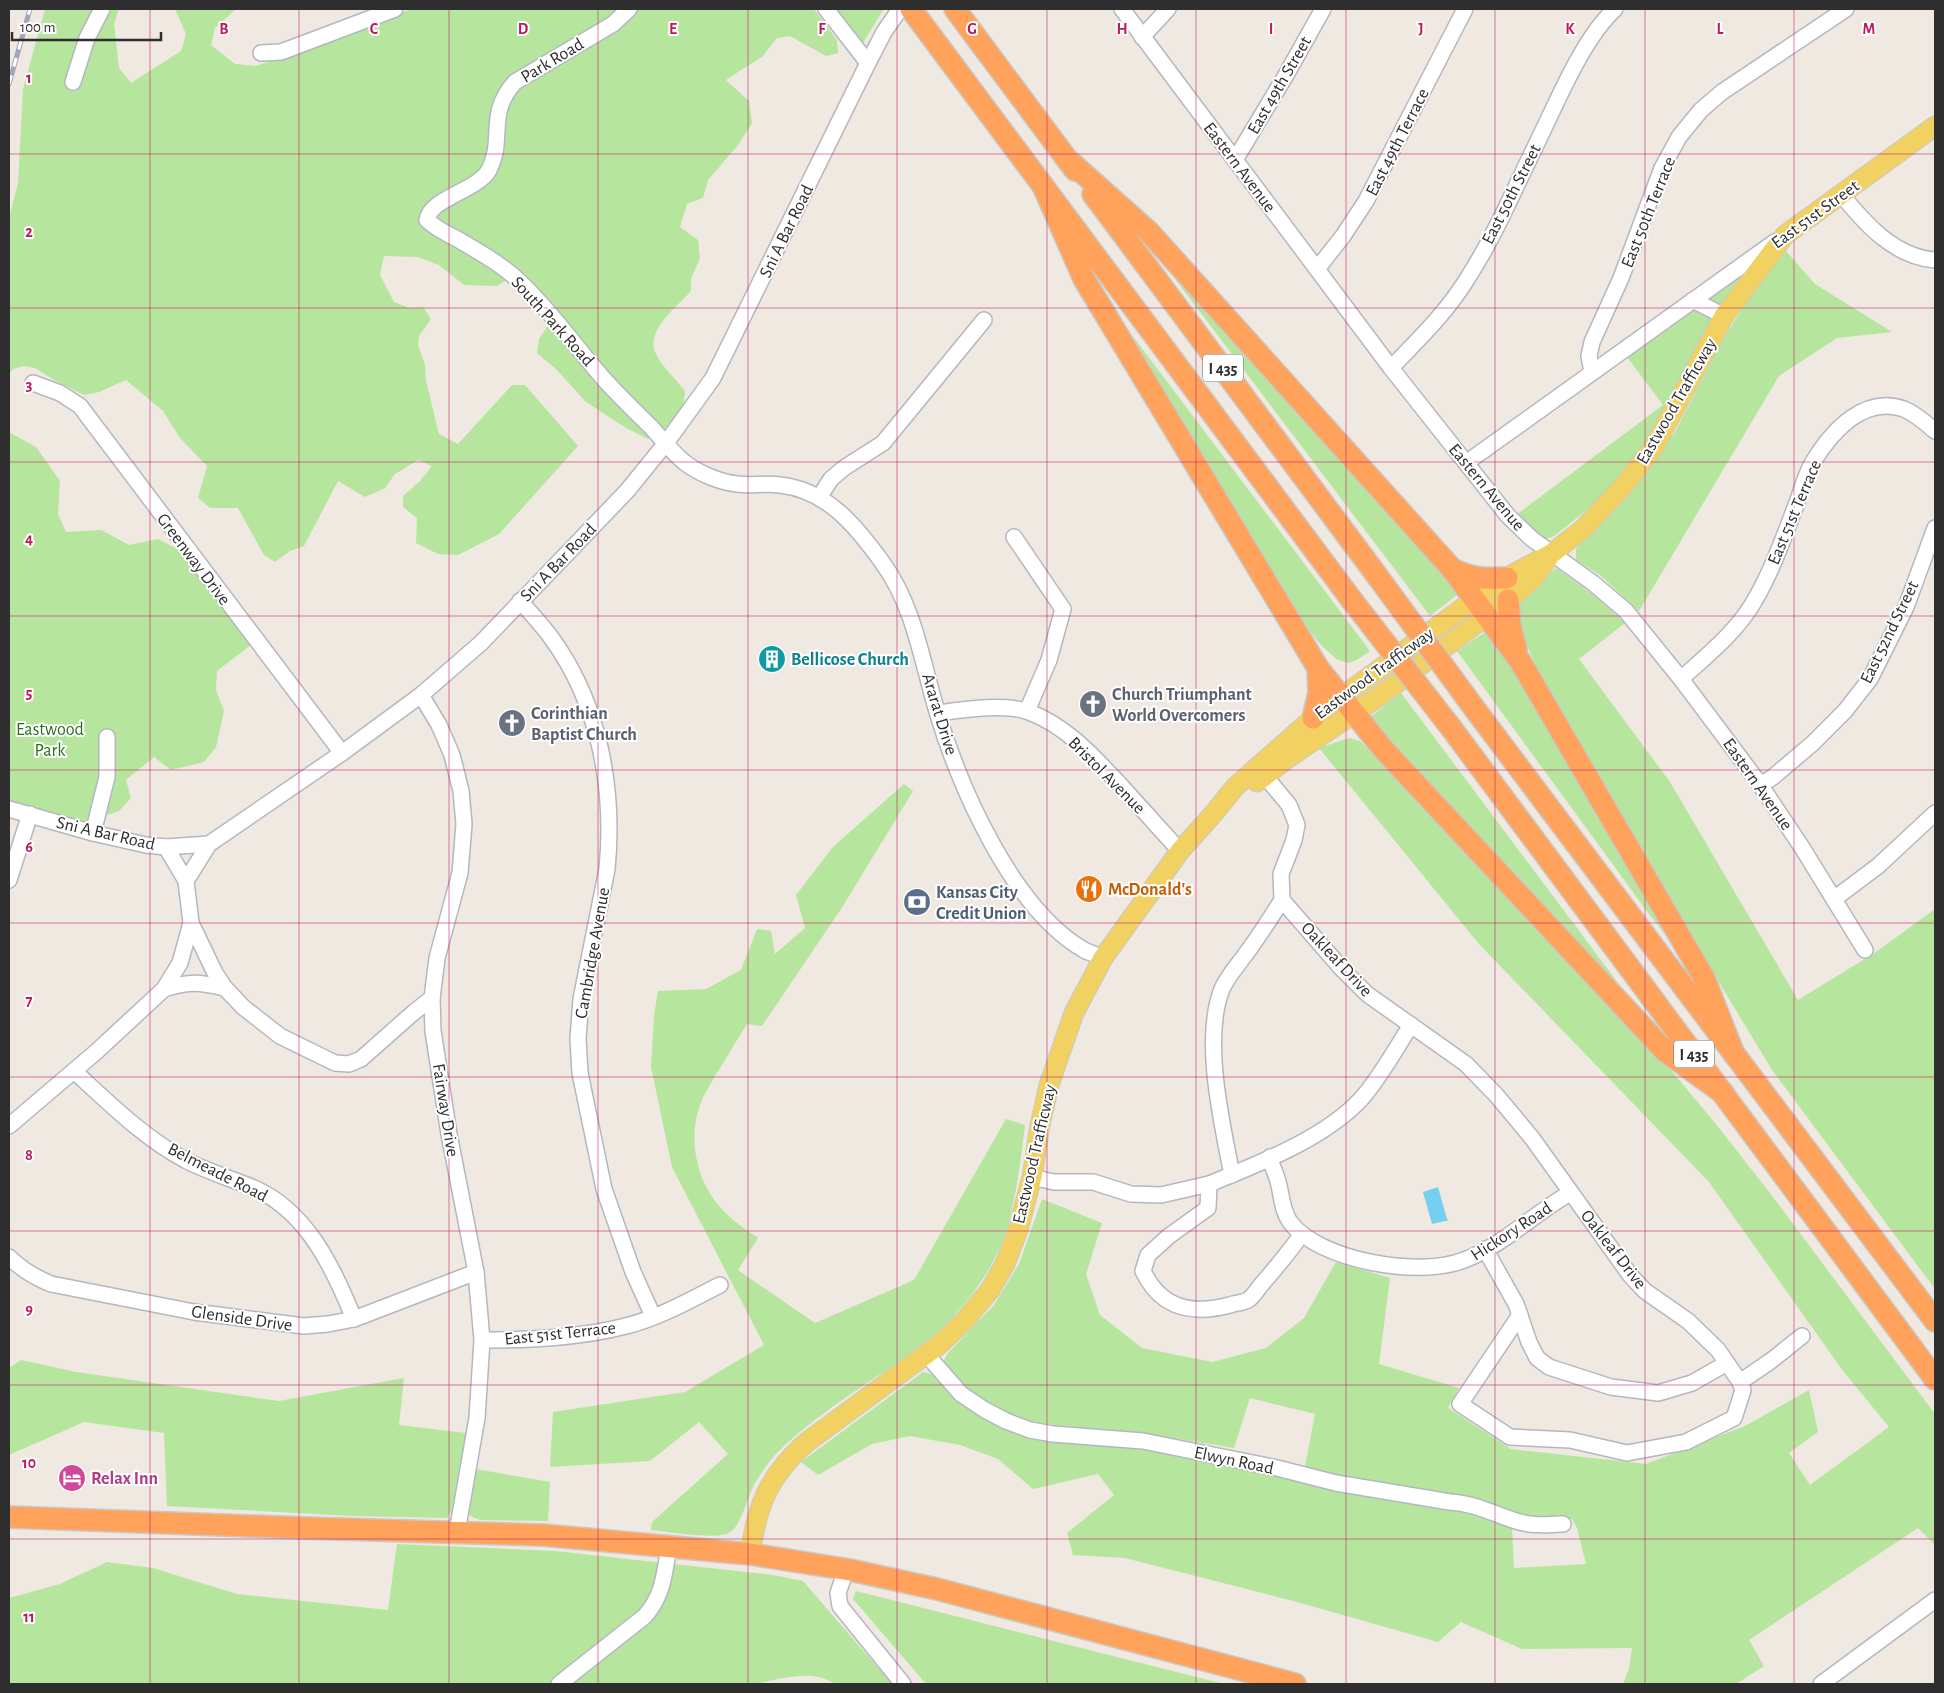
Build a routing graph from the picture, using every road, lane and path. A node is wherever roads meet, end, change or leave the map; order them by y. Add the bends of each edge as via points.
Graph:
1 (102, 9) edge
2 (395, 9) edge
3 (629, 9) edge
4 (826, 9) edge
5 (900, 9) edge
6 (911, 9) edge
7 (955, 9) edge
8 (1122, 9) edge
9 (1168, 9) edge
10 (1323, 9) edge
11 (1466, 9) edge
12 (1615, 9) edge
13 (1846, 9) edge
14 (1142, 37) junction
15 (261, 53) dead end
16 (868, 63) junction
17 (73, 82) dead end
18 (1935, 126) edge
19 (1067, 159) junction
20 (1235, 160) junction
21 (1044, 188) junction
22 (1842, 195) junction
23 (428, 216) joint
24 (1785, 235) junction
25 (1935, 260) edge
26 (1317, 269) junction
27 (1693, 300) junction
28 (1724, 316) junction
29 (984, 320) dead end
30 (1390, 368) junction
31 (1592, 372) junction
32 (32, 382) dead end
33 (1935, 430) edge
34 (666, 443) junction
35 (1466, 463) junction
36 (820, 496) junction
37 (1935, 528) edge
38 (1014, 537) dead end
39 (1551, 554) junction
40 (1452, 569) junction
41 (1506, 578) junction
42 (1508, 600) junction
43 (520, 601) junction
44 (1481, 608) junction
45 (1520, 661) junction
46 (1318, 668) junction
47 (1681, 679) junction
48 (421, 695) junction
49 (1341, 696) junction
50 (1027, 711) junction
51 (938, 714) junction
52 (1354, 714) junction
53 (1313, 718) junction
54 (107, 737) dead end
55 (342, 752) junction
56 (1265, 776) junction
57 (1759, 783) junction
58 (9, 809) edge
59 (1214, 813) junction
60 (1935, 813) edge
61 (30, 814) junction
62 (93, 833) junction
63 (209, 844) junction
64 (166, 847) junction
65 (1180, 850) junction
66 (9, 880) edge
67 (186, 881) junction
68 (1834, 899) junction
69 (1282, 900) junction
70 (191, 923) junction
71 (1865, 950) dead end
72 (1103, 958) junction
73 (164, 988) junction
74 (225, 988) junction
75 (432, 998) junction
76 (1410, 1025) junction
77 (1733, 1052) junction
78 (74, 1071) junction
79 (1723, 1093) junction
80 (9, 1126) edge
81 (1270, 1157) junction
82 (1232, 1175) junction
83 (1032, 1177) junction
84 (1209, 1184) junction
85 (1570, 1193) junction
86 (1302, 1234) junction
87 (1486, 1249) junction
88 (9, 1257) edge
89 (476, 1272) junction
90 (720, 1284) dead end
91 (1520, 1315) junction
92 (654, 1316) junction
93 (354, 1318) junction
94 (1935, 1322) edge
95 (1802, 1336) dead end
96 (482, 1340) junction
97 (926, 1354) junction
98 (1727, 1363) junction
99 (1935, 1379) edge
100 (1740, 1382) junction
101 (9, 1517) edge
102 (1563, 1524) dead end
103 (457, 1532) junction
104 (669, 1547) junction
105 (750, 1554) junction
106 (846, 1570) junction
107 (1935, 1600) edge
108 (559, 1684) edge
109 (903, 1684) edge
110 (1295, 1684) edge
111 (1821, 1684) edge

1 - 17 street via 87,38
2 - 15 street via 281,52
3 - 23 street, Park Road via 613,24 515,82 500,105 494,155 488,170 473,185 441,203
4 - 16 street
5 - 16 street, Sni A Bar Road
6 - 21 highway, I 435
7 - 19 highway, I 435
8 - 14 street, Eastern Avenue
9 - 14 street
10 - 20 street, East 49th Street
11 - 26 street, East 49th Terrace via 1366,201
12 - 30 street, East 50th Street via 1576,64 1469,276 1435,322
13 - 31 street, East 50th Terrace via 1722,92 1701,110 1679,137 1662,168 1621,278 1592,342
14 - 20 street, Eastern Avenue
16 - 34 street, Sni A Bar Road via 725,356
18 - 22 main road, East 51st Street
19 - 40 highway via 1149,232
19 - 77 highway, I 435, bridge
20 - 26 street, Eastern Avenue
21 - 46 highway via 1084,278
21 - 79 highway, I 435, bridge
22 - 24 main road, East 51st Street
22 - 25 street via 1864,222 1896,247 1924,259
23 - 34 street, South Park Road via 431,224 517,278 604,379
24 - 27 street, East 51st Street
24 - 28 main road, Eastwood Trafficway
26 - 30 street, Eastern Avenue
27 - 28 street
27 - 31 street, East 51st Street
28 - 39 main road, Eastwood Trafficway via 1656,445 1583,529
29 - 36 street via 884,443 844,468
30 - 35 street, Eastern Avenue
31 - 35 street, East 51st Street
32 - 55 street, Greenway Drive via 60,393 80,406
33 - 47 street, East 51st Terrace via 1905,410 1877,406 1863,410 1829,438 1812,463 1772,565 1752,605 1736,627
34 - 36 street, Ararat Drive via 685,462 708,476 738,484 780,484
34 - 43 street, Sni A Bar Road via 627,491
35 - 39 street, Eastern Avenue via 1508,516
36 - 51 street, Ararat Drive via 851,521 884,564 904,599
37 - 57 street, East 52nd Street via 1906,607 1870,679 1813,744 1773,777
38 - 50 street via 1063,609 1049,660
39 - 41 main road, Eastwood Trafficway
39 - 42 main road, Eastwood Trafficway via 1534,578
39 - 47 street, Eastern Avenue via 1626,611
40 - 41 highway via 1479,579
40 - 44 highway
41 - 44 main road, Eastwood Trafficway
42 - 44 main road, Eastwood Trafficway
42 - 45 highway via 1510,625
43 - 48 street, Sni A Bar Road via 481,643
43 - 92 street, Cambridge Avenue via 550,636 572,672 591,715 602,756 609,804 609,847 581,999 580,1074 604,1189 633,1272
44 - 45 highway
44 - 49 main road, Eastwood Trafficway
44 - 52 main road, Eastwood Trafficway
45 - 77 highway via 1704,978
46 - 49 highway
46 - 53 highway via 1319,693
47 - 57 street, Eastern Avenue
48 - 55 street, Sni A Bar Road
48 - 75 street, Fairway Drive via 452,755 461,791 464,824 460,873 437,958
49 - 52 highway
49 - 53 main road, Eastwood Trafficway
50 - 51 street, Bristol Avenue via 975,708
50 - 65 street, Bristol Avenue via 1050,722 1095,758
51 - 72 street, Ararat Drive via 971,804 1024,892 1061,934
52 - 56 main road, Eastwood Trafficway
52 - 79 highway via 1664,1051
53 - 59 main road, Eastwood Trafficway via 1235,787
54 - 62 street via 107,778
55 - 63 street, Sni A Bar Road
56 - 59 main road, Eastwood Trafficway
56 - 69 street via 1289,805 1297,831 1281,874
57 - 68 street, Eastern Avenue
58 - 61 street, Sni A Bar Road
59 - 65 main road, Eastwood Trafficway
60 - 68 street via 1878,866
61 - 62 street, Sni A Bar Road
61 - 66 street
62 - 64 street, Sni A Bar Road
63 - 64 street, Sni A Bar Road
63 - 67 street
64 - 67 street
65 - 72 main road, Eastwood Trafficway
67 - 70 street
68 - 71 street, Eastern Avenue
69 - 76 street, Oakleaf Drive via 1367,994
69 - 82 street via 1238,963 1216,1008 1216,1092
70 - 73 street via 180,963
70 - 74 street
72 - 83 main road, Eastwood Trafficway via 1074,1013 1055,1066 1040,1125
73 - 74 street via 186,982
73 - 78 street
74 - 75 street via 280,1036 335,1063 349,1064 361,1059
75 - 89 street, Fairway Drive via 449,1134
76 - 81 street via 1378,1078 1349,1111 1314,1136
76 - 85 street, Oakleaf Drive via 1466,1064 1497,1096 1532,1138
77 - 94 highway, I 435
78 - 80 street
78 - 93 street, Belmeade Road via 129,1122 187,1160 256,1189 284,1206 322,1253
79 - 99 highway, I 435
81 - 82 street
81 - 86 street, Hickory Road via 1284,1209
82 - 84 street
83 - 84 street via 1054,1182 1093,1182 1131,1194 1161,1195
83 - 97 main road, Eastwood Trafficway via 1015,1238 990,1290 966,1319
84 - 86 street via 1208,1208 1148,1256 1143,1271 1149,1284 1171,1303 1203,1310 1249,1300
85 - 87 street, Hickory Road
85 - 98 street, Oakleaf Drive via 1630,1275 1645,1291 1688,1321
86 - 87 street, Hickory Road via 1358,1260 1395,1266 1440,1267 1466,1260
87 - 91 street
88 - 93 street, Glenside Drive via 20,1268 51,1284 194,1312 304,1326
89 - 93 street, Glenside Drive
89 - 96 street, Fairway Drive
90 - 92 street, East 51st Terrace
91 - 98 street via 1537,1358 1549,1367 1611,1387 1658,1393 1692,1384
91 - 100 street via 1460,1404 1510,1437 1570,1440 1627,1453 1686,1442 1734,1418 1742,1390
92 - 96 street, East 51st Terrace via 626,1326 582,1334 532,1340
95 - 100 street
96 - 103 street, Fairway Drive via 477,1418
97 - 102 street, Elwyn Road via 961,1394 999,1418 1030,1430 1143,1441 1336,1483 1466,1502 1514,1521 1539,1526
97 - 105 main road, Eastwood Trafficway via 788,1458 761,1504
98 - 100 street, Oakleaf Drive
101 - 103 highway
103 - 104 highway via 544,1535
104 - 105 highway
104 - 108 street via 655,1604 645,1616
105 - 106 highway
106 - 109 street via 838,1593 840,1606
106 - 110 highway via 937,1589
107 - 111 street

